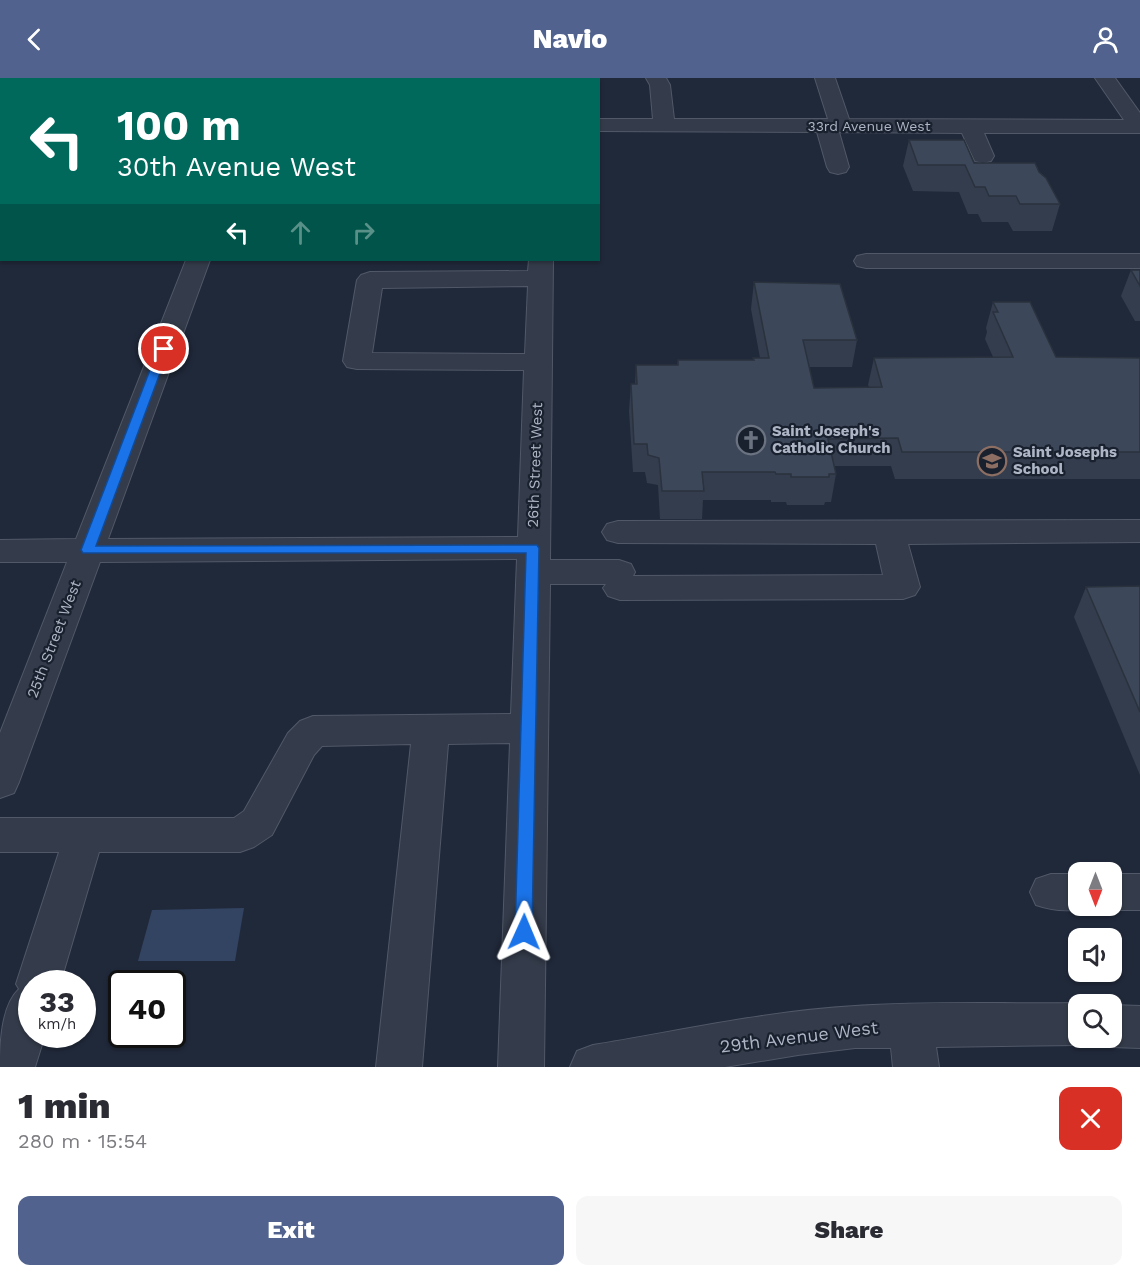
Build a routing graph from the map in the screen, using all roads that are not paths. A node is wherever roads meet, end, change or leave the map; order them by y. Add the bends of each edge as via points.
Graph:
1 (656, 78) edge
2 (825, 78) edge
3 (1105, 78) edge
4 (600, 125) edge
5 (664, 126) junction
6 (833, 126) junction
7 (970, 126) junction
8 (1137, 130) edge
9 (983, 156) dead end
10 (838, 166) dead end
11 (198, 261) edge
12 (866, 261) dead end
13 (1140, 261) edge
14 (540, 268) edge
15 (538, 362) junction
16 (1140, 531) edge
17 (618, 532) dead end
18 (889, 532) junction
19 (0, 550) edge
20 (88, 550) junction
21 (532, 560) junction
22 (528, 728) junction
23 (431, 729) junction
24 (0, 782) edge
25 (0, 835) edge
26 (84, 835) junction
27 (1122, 892) edge
28 (1140, 892) edge
29 (42, 970) edge
30 (1068, 1025) edge
31 (1122, 1026) edge
32 (1140, 1027) edge
33 (914, 1046) edge
34 (18, 1048) edge
35 (12, 1067) edge
36 (399, 1067) edge
37 (521, 1067) edge
38 (593, 1067) edge

1 - 5 street
2 - 6 street
3 - 8 street
4 - 5 street, 33rd Avenue West
5 - 6 street, 33rd Avenue West
6 - 7 street, 33rd Avenue West
6 - 10 street
7 - 8 street, 33rd Avenue West
7 - 9 street
11 - 20 street, 25th Street West
12 - 13 street
14 - 15 street, 26th Street West
14 - 15 street via 370,280 357,361
15 - 21 street, 26th Street West
16 - 18 street
17 - 18 street
18 - 21 street via 903,587 620,580
19 - 20 street
20 - 21 street
20 - 24 street, 25th Street West
21 - 22 street, 26th Street West
22 - 23 street
22 - 37 street, 26th Street West
23 - 26 street via 313,731 301,744 258,823 240,835
23 - 36 street
25 - 26 street
26 - 29 street
27 - 28 street
30 - 33 street, 29th Avenue West
31 - 32 street
33 - 38 street, 29th Avenue West via 855,1027
34 - 35 street

